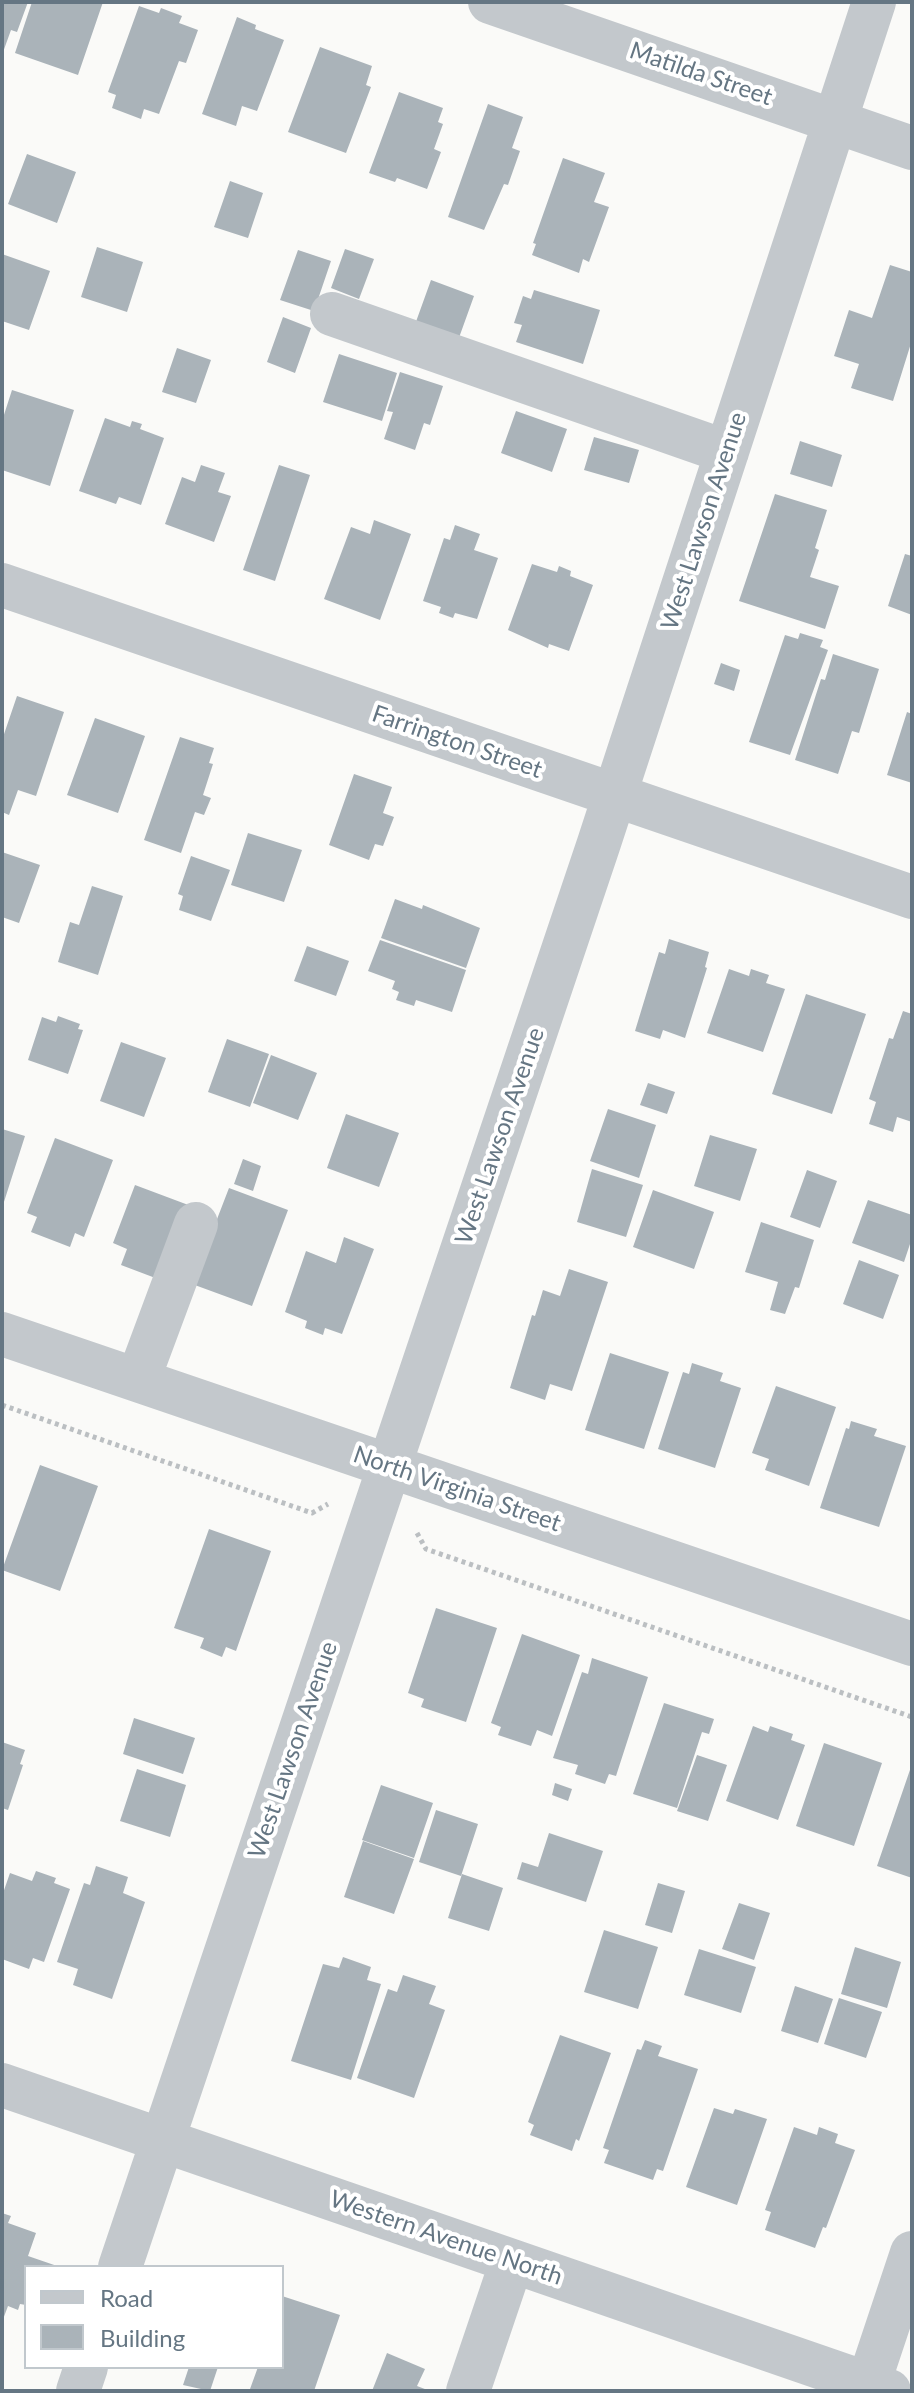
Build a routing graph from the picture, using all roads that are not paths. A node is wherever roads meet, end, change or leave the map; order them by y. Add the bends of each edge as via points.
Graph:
1 (490, 2) edge
2 (874, 2) edge
3 (835, 120) junction
4 (912, 148) edge
5 (332, 314) dead end
6 (727, 452) junction
7 (2, 585) edge
8 (614, 796) junction
9 (912, 897) edge
10 (196, 1224) dead end
11 (2, 1334) edge
12 (138, 1380) junction
13 (389, 1466) junction
14 (912, 1644) edge
15 (2, 2085) edge
16 (163, 2140) junction
17 (912, 2253) edge
18 (512, 2261) junction
19 (121, 2265) edge
20 (85, 2369) edge
21 (875, 2389) edge
22 (78, 2391) edge
23 (468, 2391) edge

1 - 3 street, Matilda Street
2 - 3 street, West Lawson Avenue
3 - 4 street, Matilda Street
3 - 6 street, West Lawson Avenue
5 - 6 street
6 - 8 street, West Lawson Avenue
7 - 8 street, Farrington Street
8 - 9 street, Farrington Street
8 - 13 street, West Lawson Avenue
10 - 12 street
11 - 12 street, North Virginia Street
12 - 13 street, North Virginia Street
13 - 14 street, North Virginia Street
13 - 16 street, West Lawson Avenue
15 - 16 street, Western Avenue North
16 - 18 street, Western Avenue North
16 - 19 street, West Lawson Avenue
17 - 21 street
18 - 21 street, Western Avenue North
18 - 23 street
20 - 22 street

